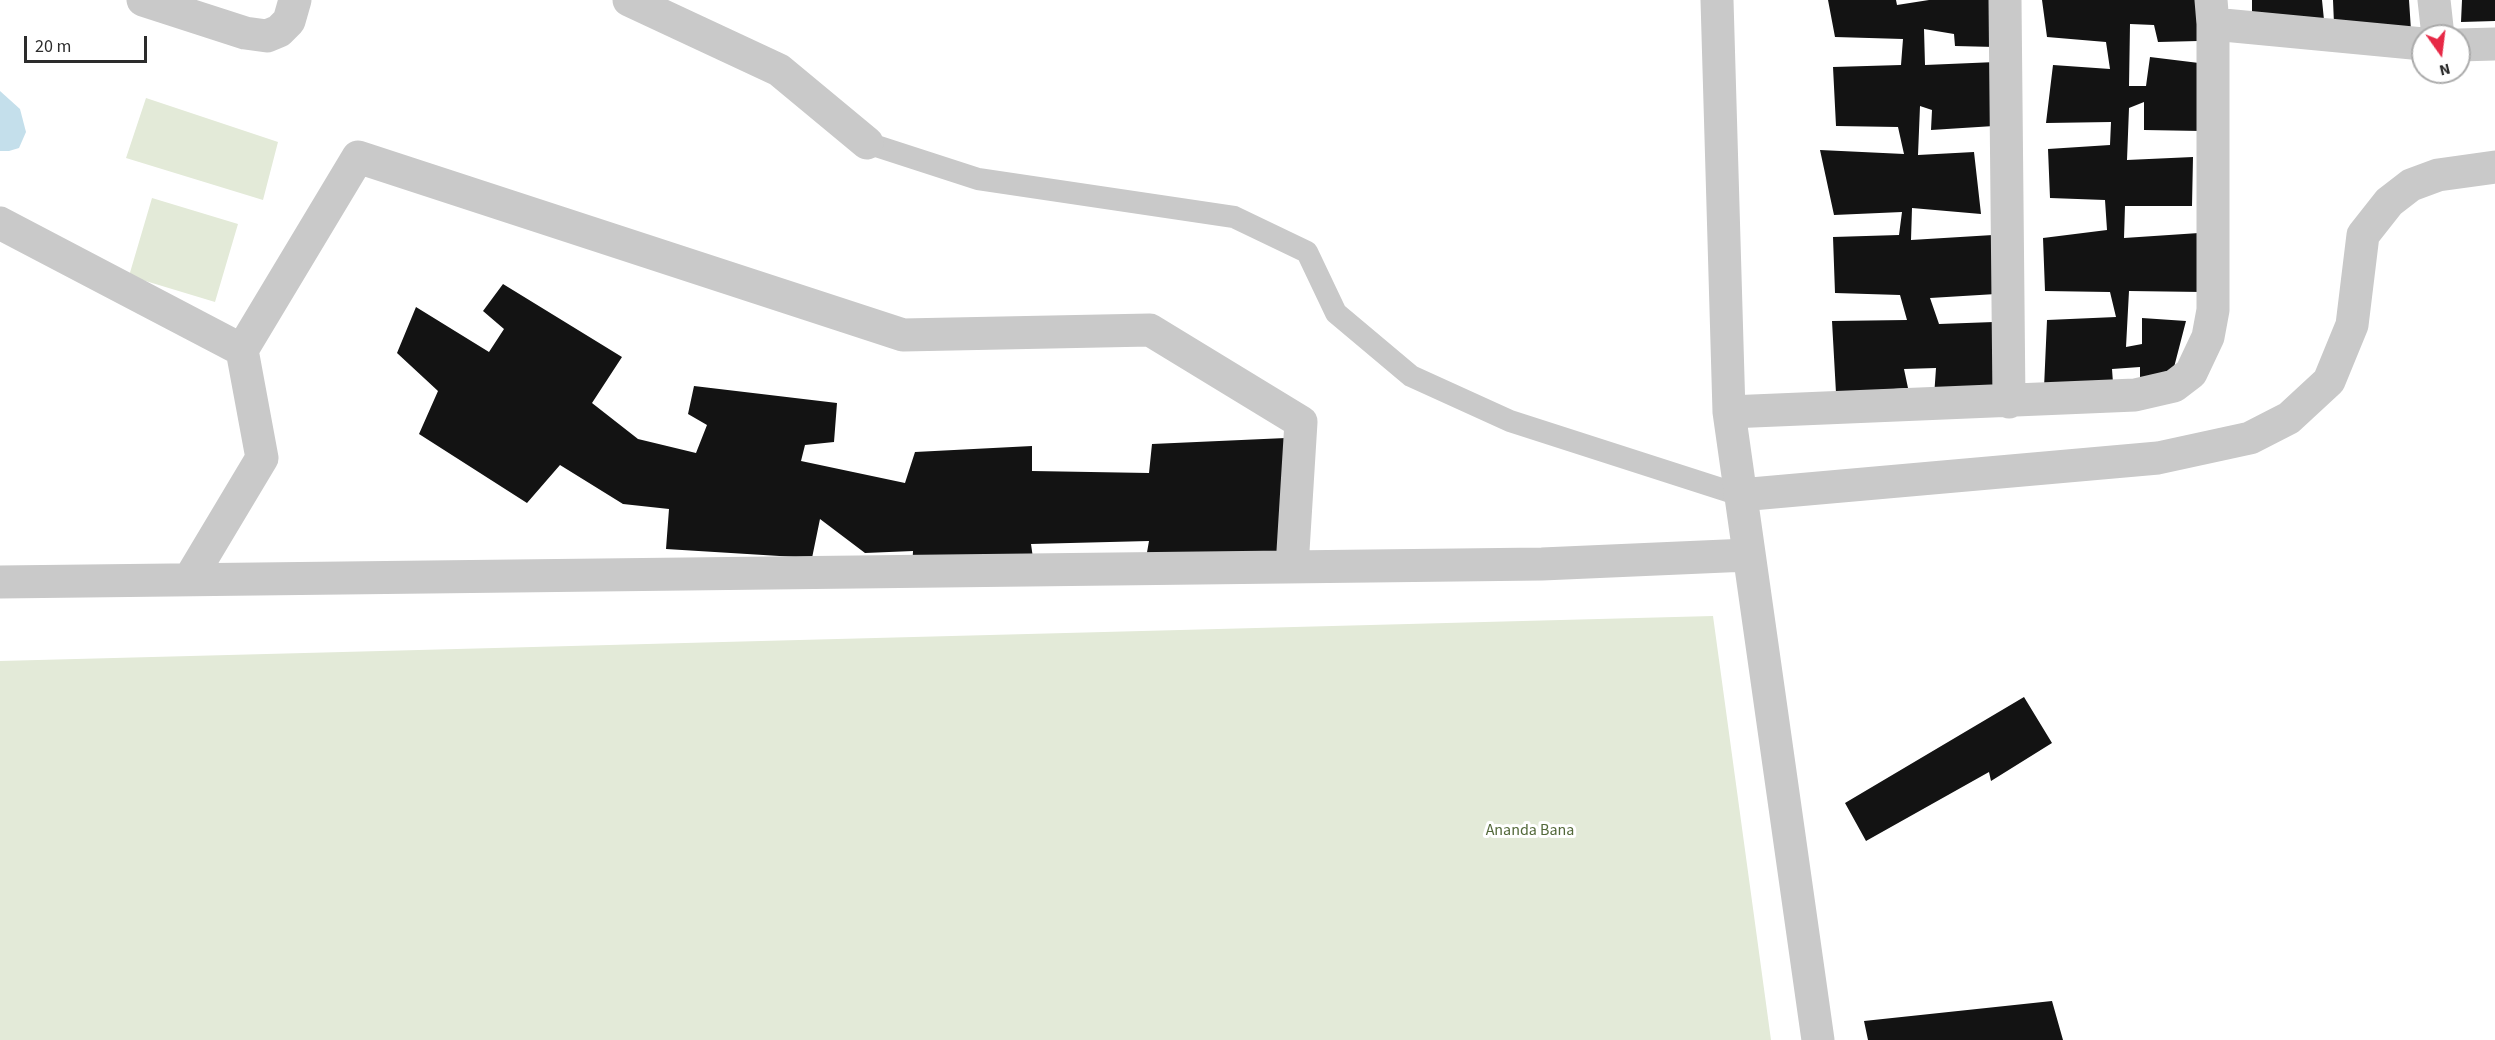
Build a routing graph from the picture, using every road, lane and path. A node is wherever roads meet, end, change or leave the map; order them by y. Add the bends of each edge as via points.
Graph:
1 (143, 0) edge
2 (295, 0) edge
3 (629, 0) edge
4 (1718, 0) edge
5 (2005, 0) edge
6 (2434, 0) edge
7 (2212, 12) edge
8 (2437, 24) edge
9 (2411, 42) edge
10 (2495, 44) edge
11 (2471, 45) edge
12 (867, 143) joint
13 (2495, 167) edge
14 (0, 223) edge
15 (242, 350) junction
16 (2009, 402) junction
17 (1729, 412) junction
18 (1740, 495) junction
19 (1748, 555) junction
20 (1292, 567) junction
21 (189, 580) junction
22 (0, 582) edge
23 (1818, 1040) edge

1 - 2 street via 245,33 267,36 289,21
3 - 12 street via 779,70
4 - 17 street
5 - 16 street
6 - 8 street
7 - 9 street
7 - 16 street via 2213,310 2208,337 2191,373 2174,387 2135,395
10 - 11 street
12 - 18 lane via 978,179 1234,217 1307,252 1336,313 1411,376 1510,421
13 - 18 street via 2438,175 2411,185 2389,202 2362,235 2352,325 2329,381 2289,418 2250,438 2158,458
14 - 15 street
15 - 20 street via 358,157 903,335 1150,330 1301,422
15 - 21 street via 262,458
16 - 17 street
17 - 18 street
18 - 19 street
19 - 20 street via 1542,564
19 - 23 street
20 - 21 street
21 - 22 street

